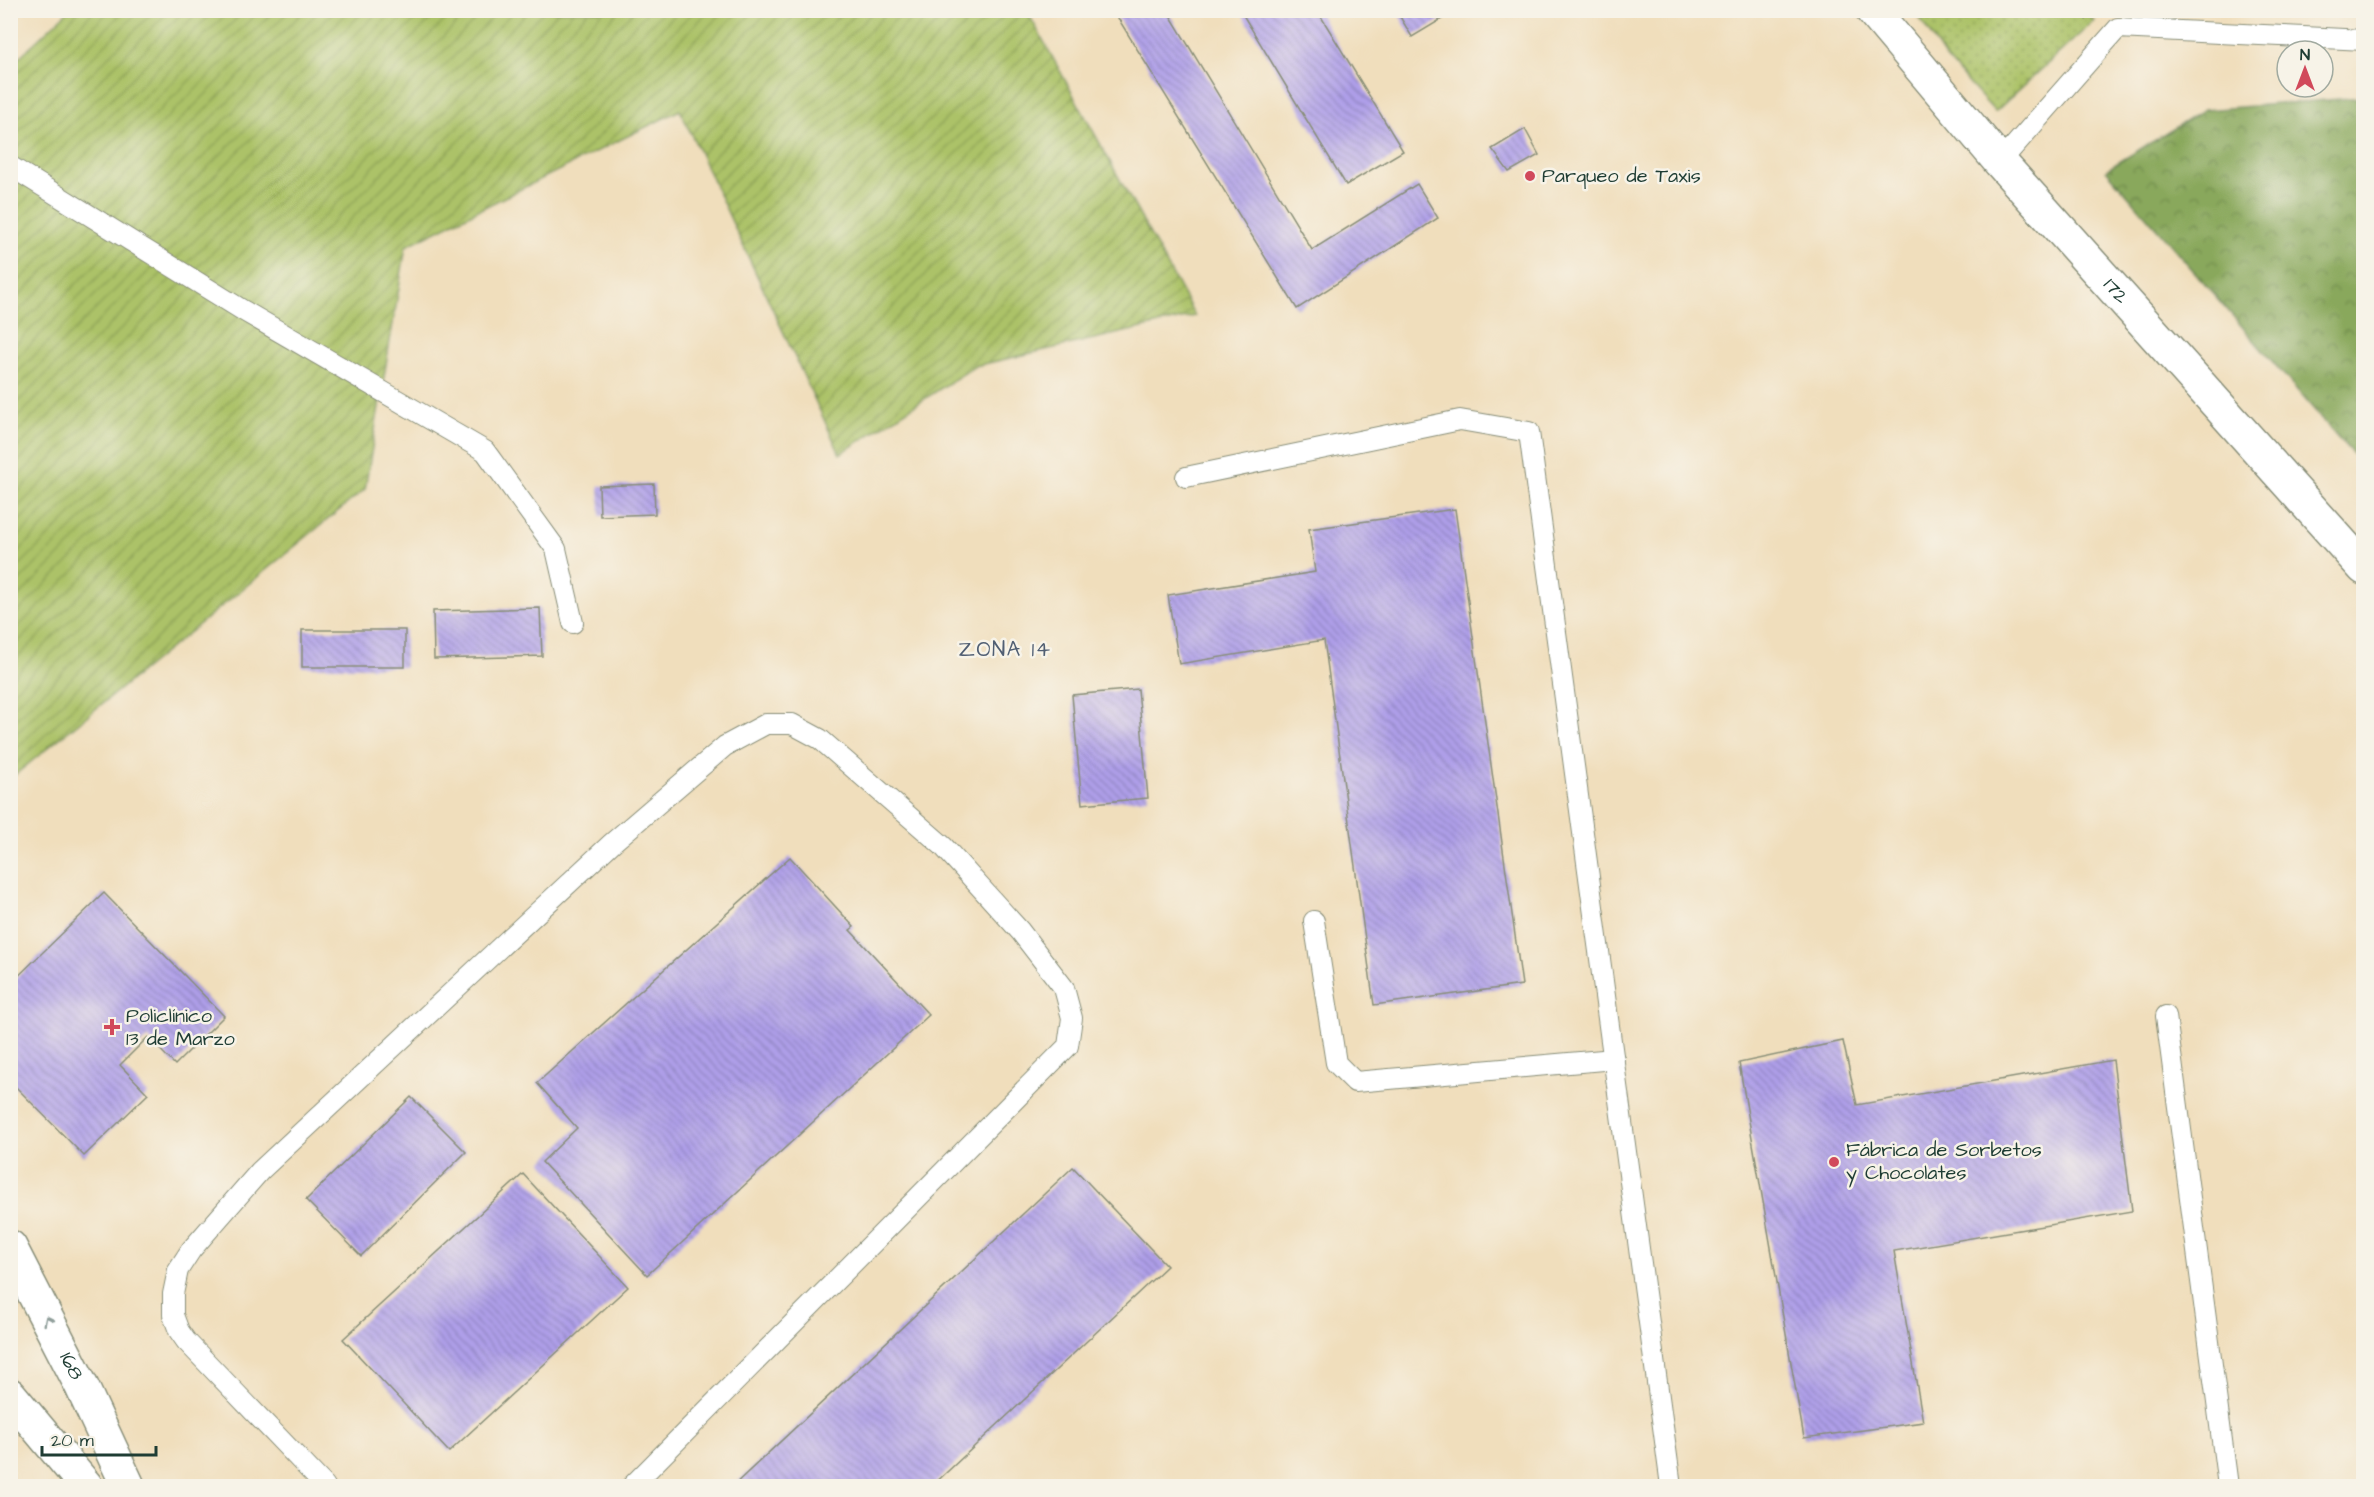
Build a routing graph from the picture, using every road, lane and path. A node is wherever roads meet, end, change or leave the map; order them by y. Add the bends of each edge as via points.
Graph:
1 (1872, 10) edge
2 (2364, 40) edge
3 (2000, 162) junction
4 (10, 166) edge
5 (1186, 477) dead end
6 (2364, 568) edge
7 (573, 622) dead end
8 (1314, 921) dead end
9 (2166, 1016) dead end
10 (1614, 1059) junction
11 (10, 1247) edge
12 (10, 1395) edge
13 (86, 1486) edge
14 (128, 1486) edge
15 (325, 1486) edge
16 (632, 1486) edge
17 (1671, 1486) edge
18 (2228, 1486) edge

1 - 3 street, 172
2 - 3 lane via 2118,28
3 - 6 street, 172
4 - 7 lane via 244,311 485,451 556,549
5 - 10 lane via 1460,420 1529,432
8 - 10 lane via 1336,1063 1354,1082
9 - 18 lane
10 - 17 lane
14 -> 11 street, 168
12 - 13 street
15 - 16 lane via 182,1336 173,1315 178,1270 260,1171 612,843 725,746 766,724 792,724 820,739 943,846 1020,931 1064,988 1072,1018 1068,1046

